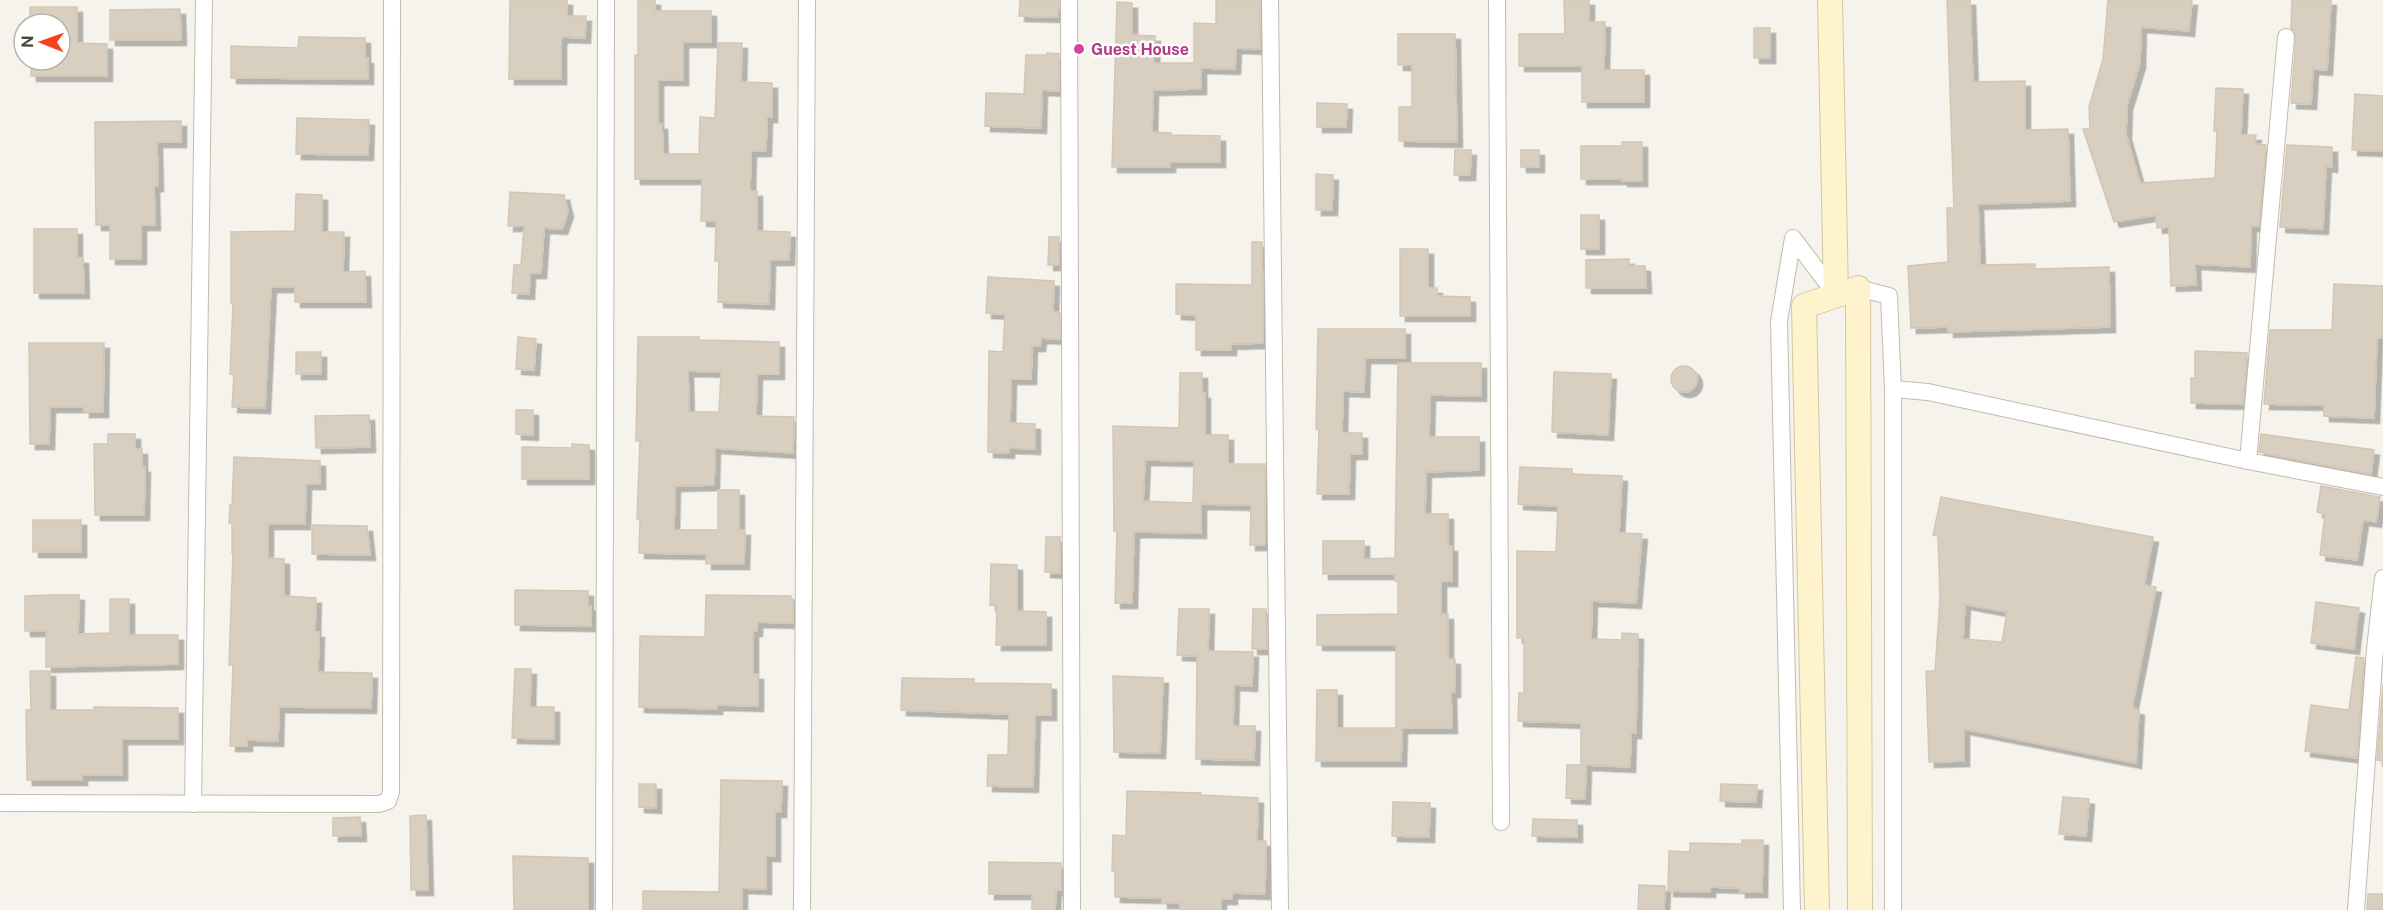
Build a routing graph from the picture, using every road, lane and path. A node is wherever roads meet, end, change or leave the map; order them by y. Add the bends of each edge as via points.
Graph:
1 (204, 0) edge
2 (392, 0) edge
3 (606, 0) edge
4 (807, 0) edge
5 (1070, 0) edge
6 (1270, 0) edge
7 (1497, 0) edge
8 (1830, 0) edge
9 (2286, 37) dead end
10 (1847, 292) junction
11 (1893, 389) junction
12 (2248, 462) junction
13 (2383, 487) edge
14 (2383, 578) edge
15 (0, 803) edge
16 (193, 804) junction
17 (1501, 822) dead end
18 (604, 910) edge
19 (802, 910) edge
20 (1072, 910) edge
21 (1280, 910) edge
22 (1792, 910) edge
23 (1817, 910) edge
24 (1860, 910) edge
25 (1893, 910) edge
26 (2356, 910) edge

1 - 16 street
2 - 16 street via 391,792 388,801 379,804
3 - 18 street
4 - 19 street
5 - 20 street
6 - 21 street
7 - 17 street
8 - 10 main road
9 - 12 street
10 - 11 street via 1889,296
10 - 22 street via 1793,238 1779,321
10 - 23 main road via 1804,306
10 - 24 main road
11 - 12 street via 1928,392
11 - 25 street
12 - 13 street
14 - 26 street
15 - 16 street

